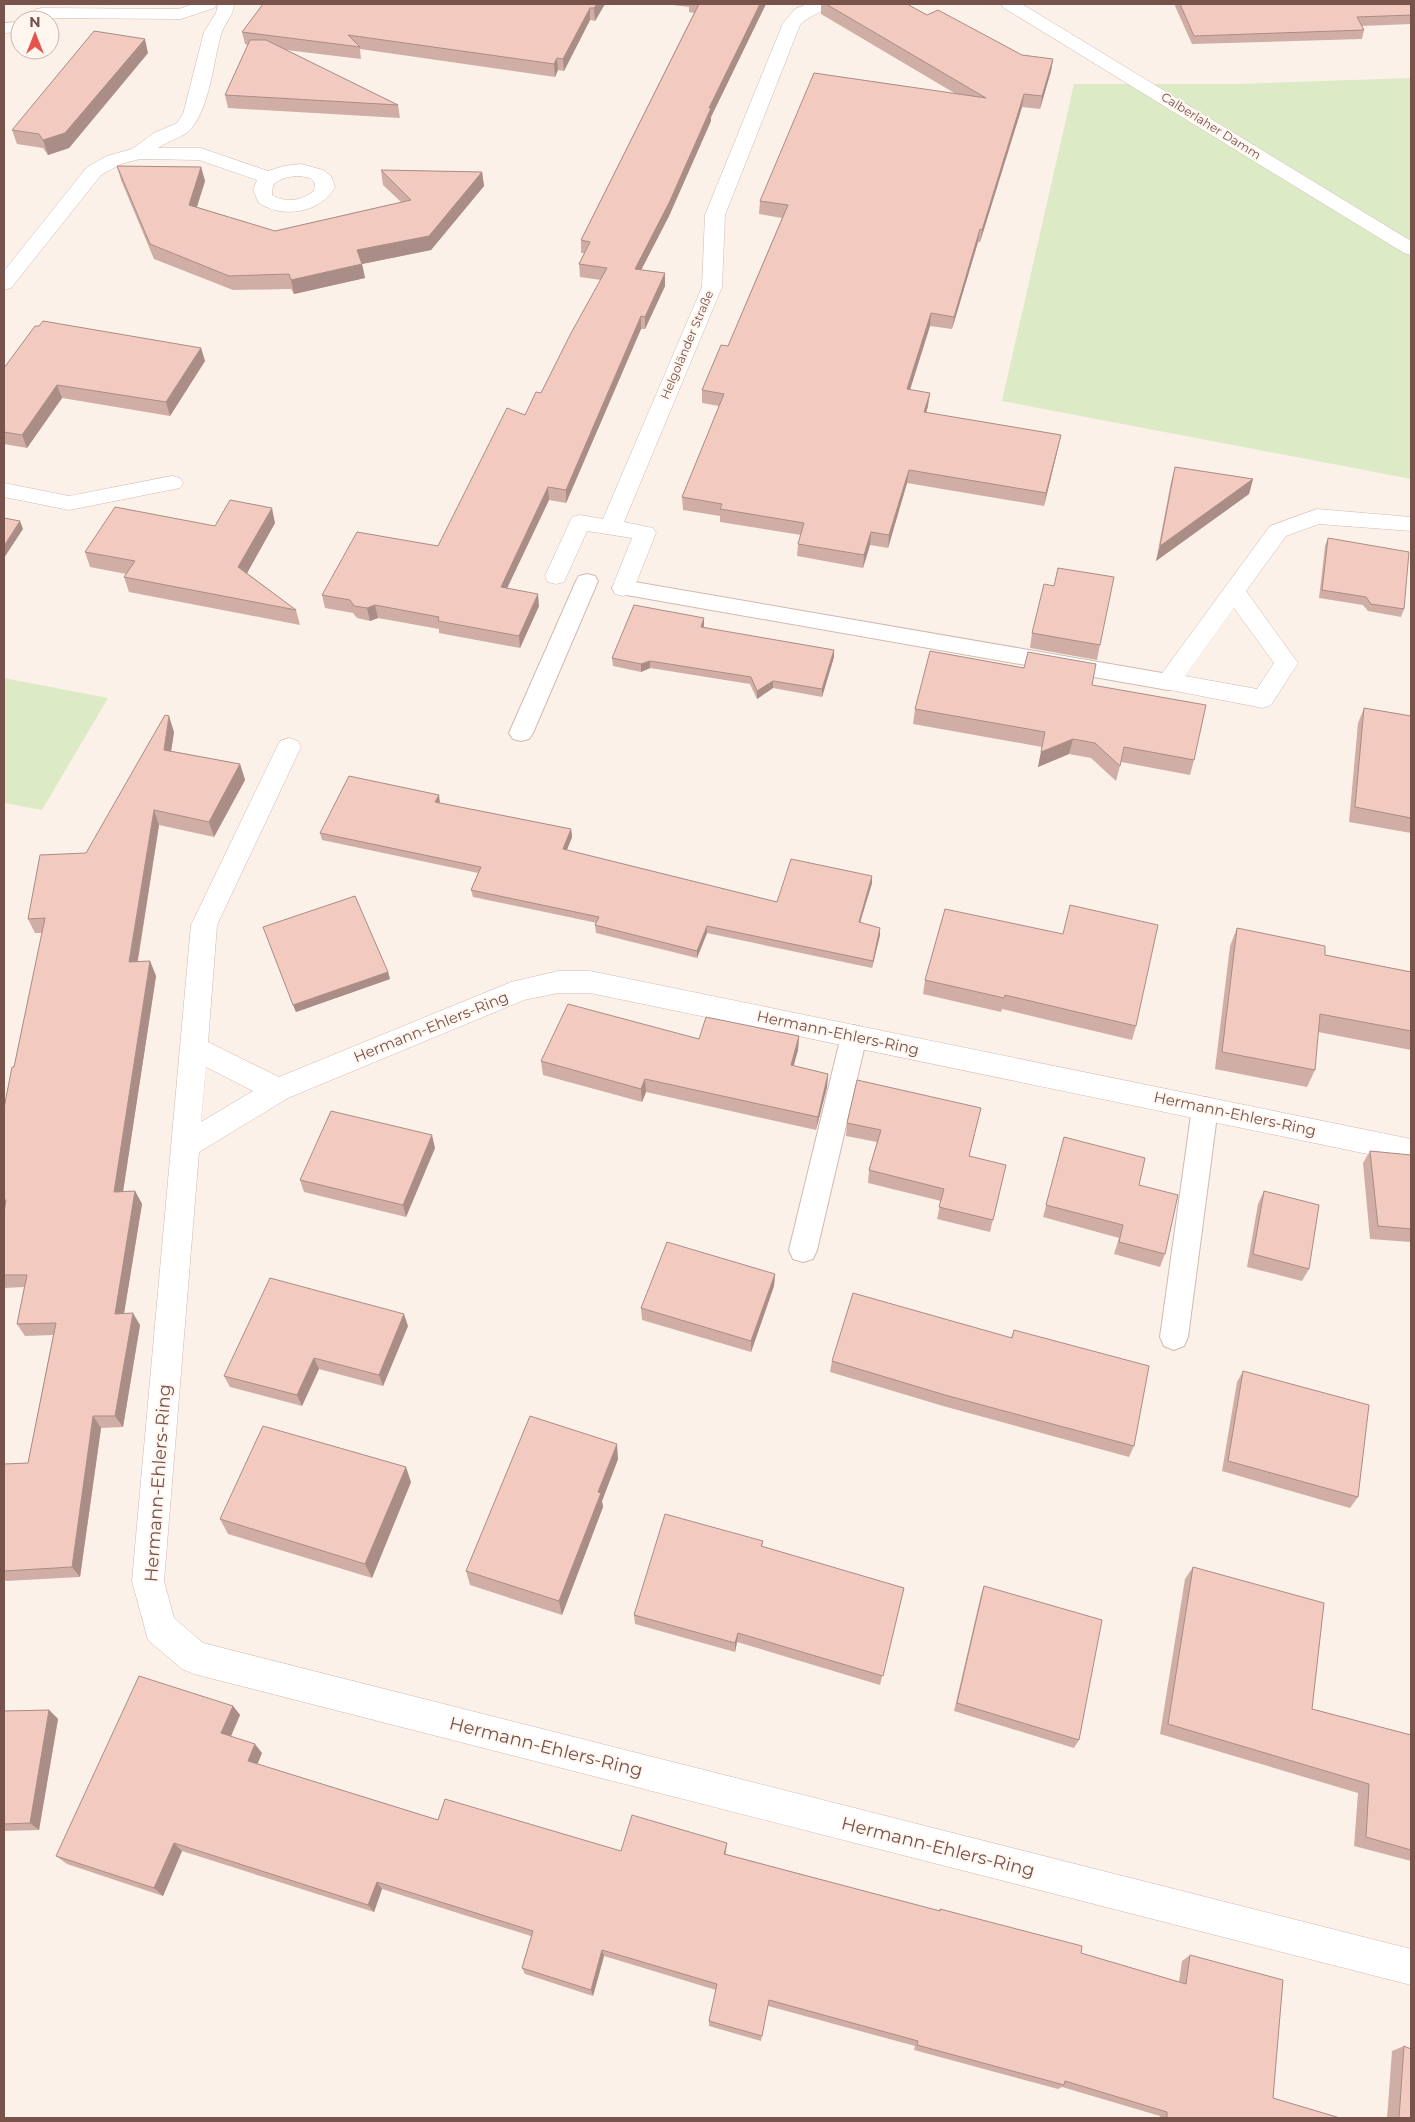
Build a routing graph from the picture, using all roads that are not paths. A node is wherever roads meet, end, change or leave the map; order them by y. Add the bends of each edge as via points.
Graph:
1 (208, 4) edge
2 (226, 4) edge
3 (821, 4) edge
4 (1010, 4) edge
5 (60, 12) edge
6 (181, 14) junction
7 (213, 32) junction
8 (183, 127) junction
9 (139, 153) junction
10 (202, 154) junction
11 (270, 178) dead end
12 (1411, 249) edge
13 (4, 284) edge
14 (172, 483) dead end
15 (4, 490) edge
16 (1411, 524) edge
17 (611, 527) junction
18 (556, 576) dead end
19 (587, 581) dead end
20 (623, 588) joint
21 (1234, 591) junction
22 (1168, 682) junction
23 (521, 733) dead end
24 (289, 747) dead end
25 (854, 1036) junction
26 (194, 1048) junction
27 (278, 1090) junction
28 (1205, 1108) junction
29 (185, 1146) junction
30 (1411, 1151) edge
31 (803, 1250) dead end
32 (1174, 1337) dead end
33 (1411, 1967) edge

1 - 6 street
2 - 7 street via 225,13
3 - 17 street, Helgoländer Straße via 801,14 792,23 715,215 712,287
4 - 12 street, Calberlaher Damm
5 - 6 street
6 - 7 street
7 - 8 street via 192,115
8 - 9 street via 161,137
8 - 10 street
9 - 10 street
9 - 13 street via 114,160 94,171
10 - 11 street
14 - 15 street via 70,503
16 - 21 street via 1318,516 1278,531
17 - 18 street via 580,522
17 - 20 street via 645,533
19 - 23 lane
20 - 22 lane
21 - 22 street
21 - 22 street via 1286,664 1263,699
24 - 26 street, Hermann-Ehlers-Ring via 204,925
25 - 27 street, Hermann-Ehlers-Ring via 590,982 558,982 520,990
25 - 28 street, Hermann-Ehlers-Ring
25 - 31 lane
26 - 27 street
26 - 29 street, Hermann-Ehlers-Ring
27 - 29 street, Hermann-Ehlers-Ring
28 - 30 street, Hermann-Ehlers-Ring
28 - 32 lane
29 - 33 street, Hermann-Ehlers-Ring via 148,1581 160,1628 194,1657

